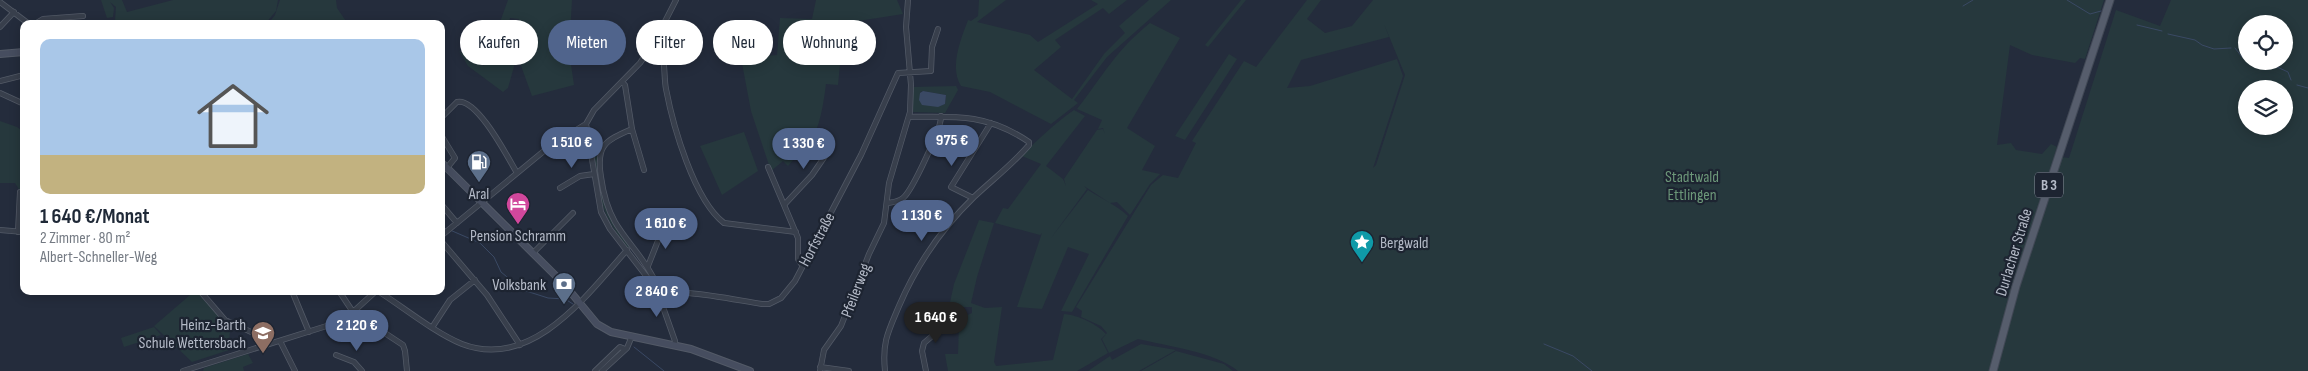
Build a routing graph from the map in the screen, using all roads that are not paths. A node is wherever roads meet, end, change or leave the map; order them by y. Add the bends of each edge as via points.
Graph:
1 (676, 0) edge
2 (908, 0) edge
3 (2110, 0) edge
4 (0, 2) edge
5 (14, 12) junction
6 (83, 16) dead end
7 (24, 20) edge
8 (40, 20) edge
9 (666, 20) edge
10 (0, 28) edge
11 (938, 29) dead end
12 (20, 54) edge
13 (0, 56) edge
14 (639, 65) edge
15 (663, 65) edge
16 (910, 71) junction
17 (20, 76) edge
18 (0, 82) edge
19 (622, 82) junction
20 (0, 93) edge
21 (20, 102) edge
22 (445, 114) edge
23 (941, 116) junction
24 (909, 117) junction
25 (991, 123) junction
26 (586, 124) junction
27 (632, 129) junction
28 (445, 143) edge
29 (832, 146) dead end
30 (445, 164) edge
31 (445, 167) edge
32 (768, 167) dead end
33 (644, 170) dead end
34 (517, 173) junction
35 (594, 174) junction
36 (560, 188) dead end
37 (20, 192) dead end
38 (973, 198) junction
39 (483, 203) junction
40 (888, 203) junction
41 (785, 204) junction
42 (445, 209) edge
43 (573, 213) dead end
44 (457, 223) junction
45 (665, 224) dead end
46 (0, 230) edge
47 (18, 232) joint
48 (445, 232) edge
49 (796, 232) junction
50 (445, 246) edge
51 (627, 250) junction
52 (533, 253) junction
53 (802, 265) junction
54 (648, 266) junction
55 (475, 280) junction
56 (656, 288) junction
57 (203, 295) edge
58 (293, 295) edge
59 (342, 295) edge
60 (372, 295) edge
61 (383, 295) edge
62 (579, 302) junction
63 (353, 312) junction
64 (956, 324) dead end
65 (433, 326) junction
66 (309, 332) junction
67 (632, 336) junction
68 (280, 341) junction
69 (267, 344) junction
70 (674, 345) junction
71 (520, 346) junction
72 (625, 349) junction
73 (336, 355) dead end
74 (820, 369) edge
75 (183, 371) edge
76 (295, 371) edge
77 (362, 371) edge
78 (407, 371) edge
79 (594, 371) edge
80 (602, 371) edge
81 (750, 371) edge
82 (849, 371) edge
83 (885, 371) edge
84 (926, 371) edge
85 (1993, 371) edge

1 - 9 street
2 - 16 street, Pfeilerweg via 906,42
3 - 85 main road, Durlacher Straße / B 3 via 2016,286
4 - 5 street
5 - 7 street
5 - 10 street
6 - 8 street
11 - 16 street via 932,46 931,71
12 - 13 main road
14 - 19 street
15 - 49 street via 666,89 687,161 709,206 724,223
16 - 24 street, Pfeilerweg
16 - 53 street, Horfstraße via 898,73 861,155
17 - 18 street
19 - 26 street via 594,110
19 - 27 street
20 - 21 street
22 - 34 street via 457,102 466,104 487,123
23 - 24 street
23 - 25 street via 955,115
23 - 40 street via 933,143 906,195
24 - 40 street, Pfeilerweg via 889,182
25 - 38 street via 951,187
25 - 38 street via 1016,133 1029,143
26 - 34 street
26 - 35 street
27 - 33 street
27 - 54 street via 608,141 600,153 599,162 612,218
28 - 30 street via 454,158
29 - 41 street via 812,175
31 - 39 main road
32 - 41 street
34 - 39 street
35 - 36 street via 580,176
35 - 51 street via 601,212
37 - 47 street
38 - 83 street via 931,245 909,282 883,350
39 - 44 street
39 - 52 main road
40 - 74 street, Pfeilerweg via 884,224 868,254 841,326 824,350
41 - 49 street
42 - 44 street
43 - 52 street
44 - 48 street
45 - 54 street
46 - 47 street
49 - 53 street via 798,259
50 - 55 street
51 - 56 street
51 - 62 street
52 - 62 main road
53 - 56 street, Horfstraße via 791,287 781,298 769,304
54 - 56 street
55 - 65 street via 450,300
55 - 71 street
56 - 70 street via 676,341
57 - 69 street via 225,320 262,337
58 - 66 street
59 - 63 street
60 - 63 street
61 - 65 street
62 - 67 main road via 604,328
62 - 71 street via 543,334
63 - 66 street
63 - 78 street via 402,345
64 - 84 street via 938,331 924,343 922,352
65 - 71 street via 472,347 499,350
66 - 68 street
67 - 70 main road
67 - 72 street
68 - 69 street
68 - 76 street
69 - 75 street
70 - 81 main road
72 - 79 street via 620,347
72 - 80 street
73 - 77 street via 349,358
74 - 82 street

